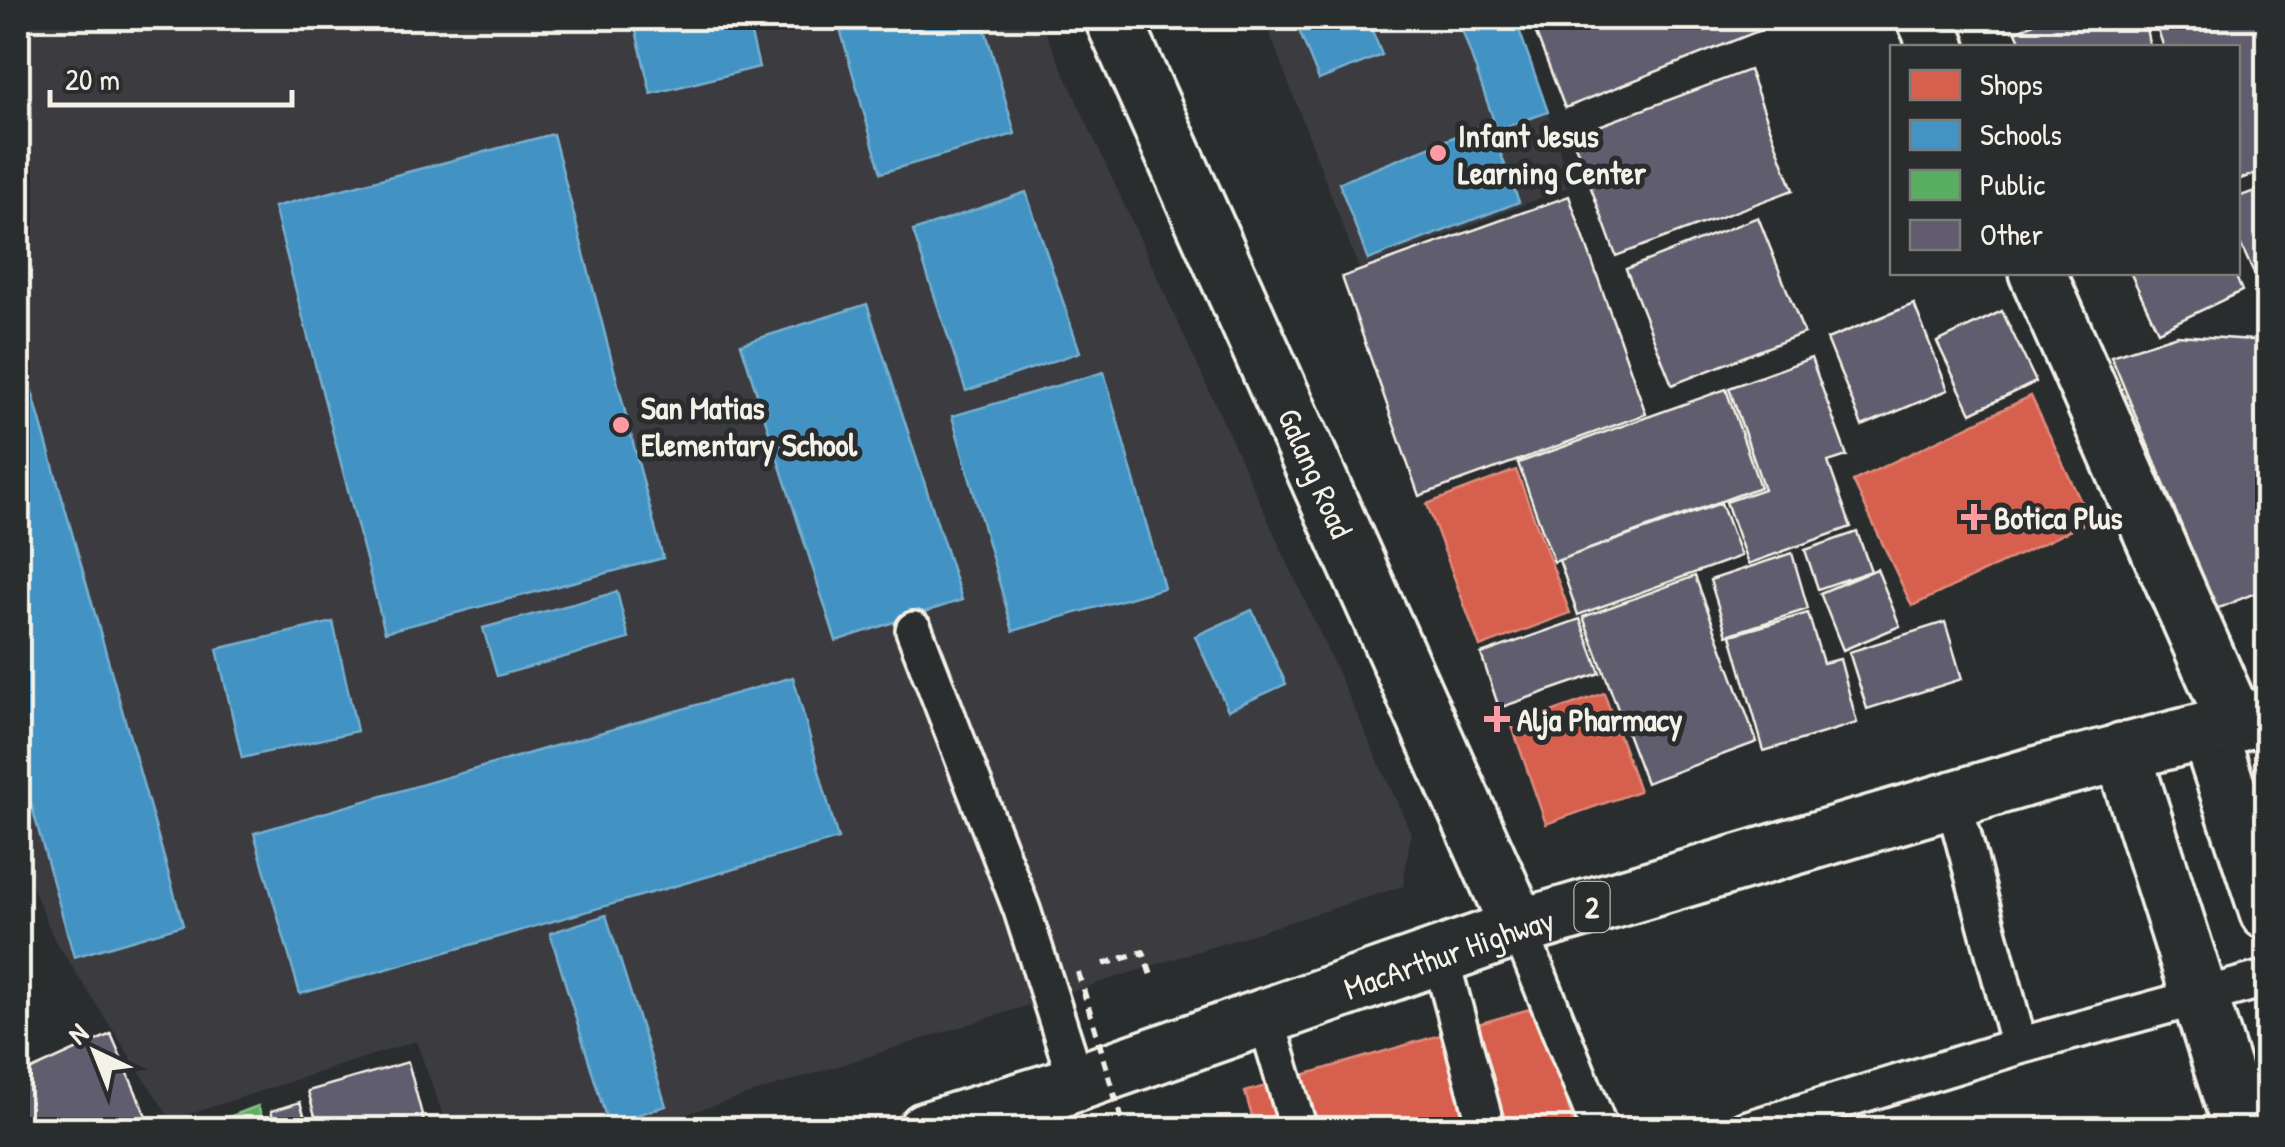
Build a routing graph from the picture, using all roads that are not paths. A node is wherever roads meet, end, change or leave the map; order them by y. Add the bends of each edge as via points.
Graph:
1 (1112, 18) edge
2 (1925, 18) edge
3 (1937, 45) edge
4 (2038, 275) edge
5 (914, 630) dead end
6 (2237, 723) edge
7 (2122, 751) junction
8 (1953, 799) junction
9 (2268, 912) edge
10 (1519, 928) junction
11 (1440, 956) junction
12 (2268, 978) edge
13 (2200, 998) junction
14 (1265, 1015) junction
15 (2019, 1046) junction
16 (1077, 1082) junction
17 (926, 1130) edge
18 (1299, 1130) edge
19 (1487, 1130) edge
20 (1600, 1130) edge
21 (1744, 1130) edge
22 (2242, 1130) edge

1 - 10 main road, Galang Road
2 - 3 main road
4 - 6 main road
5 - 16 lane via 1022,910
6 - 7 main road, MacArthur Highway / 2
6 - 9 main road
7 - 8 main road, MacArthur Highway / 2
7 - 13 main road
8 - 10 main road, MacArthur Highway / 2
8 - 15 lane
10 - 11 main road, MacArthur Highway / 2
10 - 20 lane
11 - 14 main road, MacArthur Highway / 2
11 - 19 lane
12 - 13 lane
13 - 15 lane
13 - 22 main road
14 - 16 main road, MacArthur Highway / 2
14 - 18 lane
15 - 21 lane
16 - 17 main road, MacArthur Highway / 2

